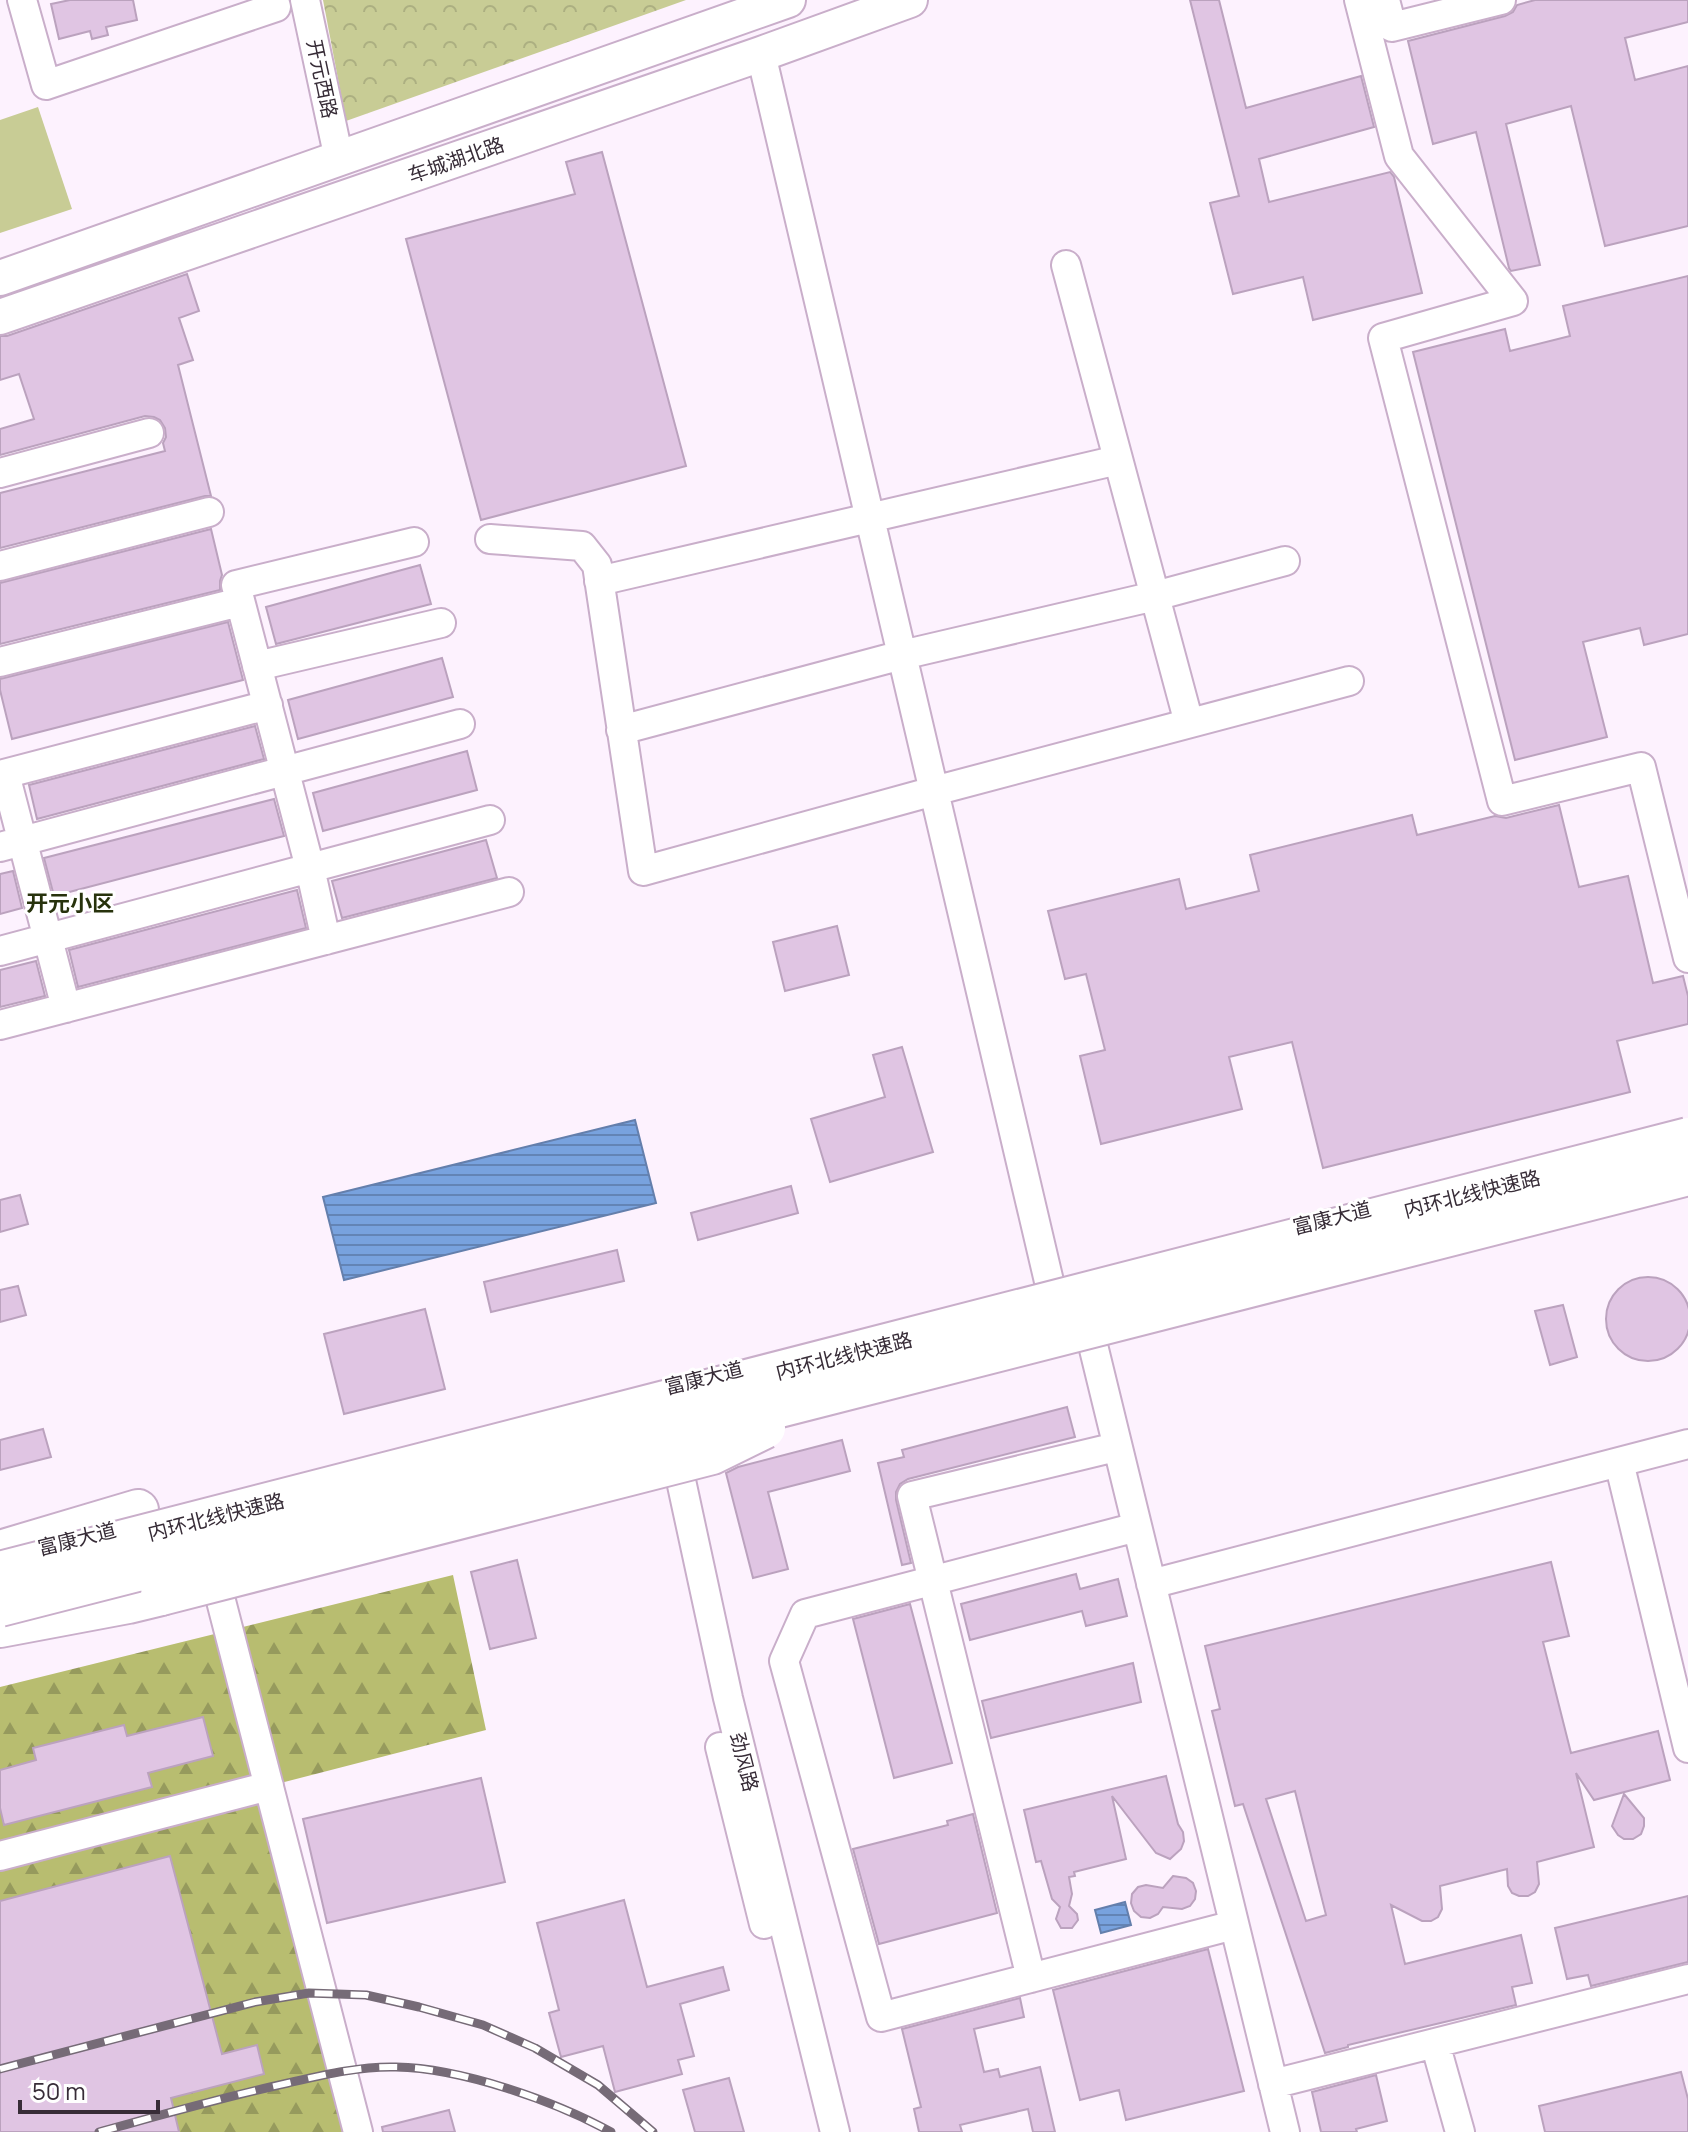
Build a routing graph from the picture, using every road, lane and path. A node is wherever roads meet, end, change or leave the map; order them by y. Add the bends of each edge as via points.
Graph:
1 (22, 0) edge
2 (274, 0) edge
3 (305, 0) edge
4 (788, 0) edge
5 (910, 0) edge
6 (1359, 0) edge
7 (1385, 0) edge
8 (1501, 0) edge
9 (761, 54) junction
10 (339, 159) junction
11 (1066, 265) dead end
12 (0, 278) edge
13 (0, 317) edge
14 (149, 433) dead end
15 (1118, 460) junction
16 (0, 473) edge
17 (209, 512) dead end
18 (869, 516) junction
19 (490, 539) dead end
20 (414, 542) dead end
21 (1285, 561) dead end
22 (0, 566) edge
23 (599, 581) junction
24 (1155, 596) junction
25 (228, 605) dead end
26 (441, 623) dead end
27 (902, 655) junction
28 (0, 662) edge
29 (257, 666) junction
30 (1349, 681) dead end
31 (262, 700) junction
32 (1189, 723) junction
33 (460, 724) dead end
34 (621, 730) junction
35 (2, 765) edge
36 (284, 770) junction
37 (934, 791) junction
38 (490, 820) dead end
39 (11, 844) edge
40 (310, 868) junction
41 (509, 892) dead end
42 (47, 938) junction
43 (326, 940) junction
44 (0, 951) edge
45 (1688, 958) edge
46 (66, 1008) junction
47 (0, 1025) edge
48 (1688, 1128) edge
49 (1688, 1138) edge
50 (1688, 1175) edge
51 (1688, 1188) edge
52 (1051, 1290) junction
53 (1092, 1341) junction
54 (959, 1344) junction
55 (650, 1392) junction
56 (1688, 1444) edge
57 (1116, 1447) junction
58 (664, 1450) junction
59 (1619, 1462) junction
60 (1137, 1527) junction
61 (0, 1551) edge
62 (0, 1558) edge
63 (212, 1565) junction
64 (0, 1572) edge
65 (932, 1581) junction
66 (1151, 1584) junction
67 (0, 1606) edge
68 (0, 1618) edge
69 (0, 1627) edge
70 (1688, 1748) edge
71 (269, 1786) junction
72 (0, 1856) edge
73 (1234, 1925) junction
74 (1031, 1978) junction
75 (1688, 1979) edge
76 (1435, 2043) junction
77 (1273, 2084) junction
78 (1282, 2131) edge
79 (358, 2132) edge
80 (817, 2132) edge
81 (835, 2132) edge
82 (1460, 2132) edge

1 - 2 street via 46,85 276,7
3 - 10 street, 开元西路
4 - 10 main road, 车城湖北路
5 - 9 main road, 车城湖北路
6 - 45 street via 1399,156 1513,301 1383,338 1502,801 1641,767
7 - 8 street via 1392,27
9 - 13 main road, 车城湖北路
9 - 18 street
10 - 12 main road, 车城湖北路
11 - 15 street
14 - 16 street
15 - 18 street
15 - 24 street
17 - 22 street
18 - 23 street
18 - 27 street
19 - 23 street via 582,546 597,565
20 - 29 street via 236,585
21 - 24 street
23 - 34 street
24 - 27 street
24 - 32 street
25 - 28 street
26 - 29 street
27 - 34 street
27 - 37 street
29 - 31 street
30 - 32 street
31 - 35 street
31 - 36 street
32 - 37 street
33 - 36 street
34 - 37 street via 643,871
35 - 39 street
36 - 39 street
36 - 40 street
37 - 52 street
38 - 40 street
39 - 42 street
40 - 42 street
40 - 43 street
41 - 43 street
42 - 44 street
42 - 46 street
43 - 46 street
46 - 47 street
48 - 52 main road, 富康大道
49 - 54 highway, 内环北线快速路, bridge
50 - 54 highway, 内环北线快速路, bridge
51 - 53 main road
52 - 55 main road, 富康大道
53 - 57 street
53 - 58 main road
54 - 61 highway, bridge via 692,1369 138,1510
54 - 64 highway, 内环北线快速路, bridge
54 - 67 highway, 内环北线快速路, bridge
54 - 69 highway, bridge via 712,1454 161,1595
55 - 58 street, 劲风路
55 - 62 main road, 富康大道
56 - 59 street
57 - 60 street
57 - 65 street via 912,1496
58 - 63 main road
58 - 80 street, 劲风路 via 737,1819
58 - 81 street, 劲风路
59 - 66 street
59 - 70 street
60 - 65 street
60 - 66 street
63 - 68 main road
63 - 71 street
65 - 74 street
65 - 74 street via 805,1614 784,1661 881,2017
66 - 73 street
71 - 72 street
71 - 79 street
73 - 74 street
73 - 77 street
75 - 76 street
76 - 77 street
76 - 82 street
77 - 78 street

